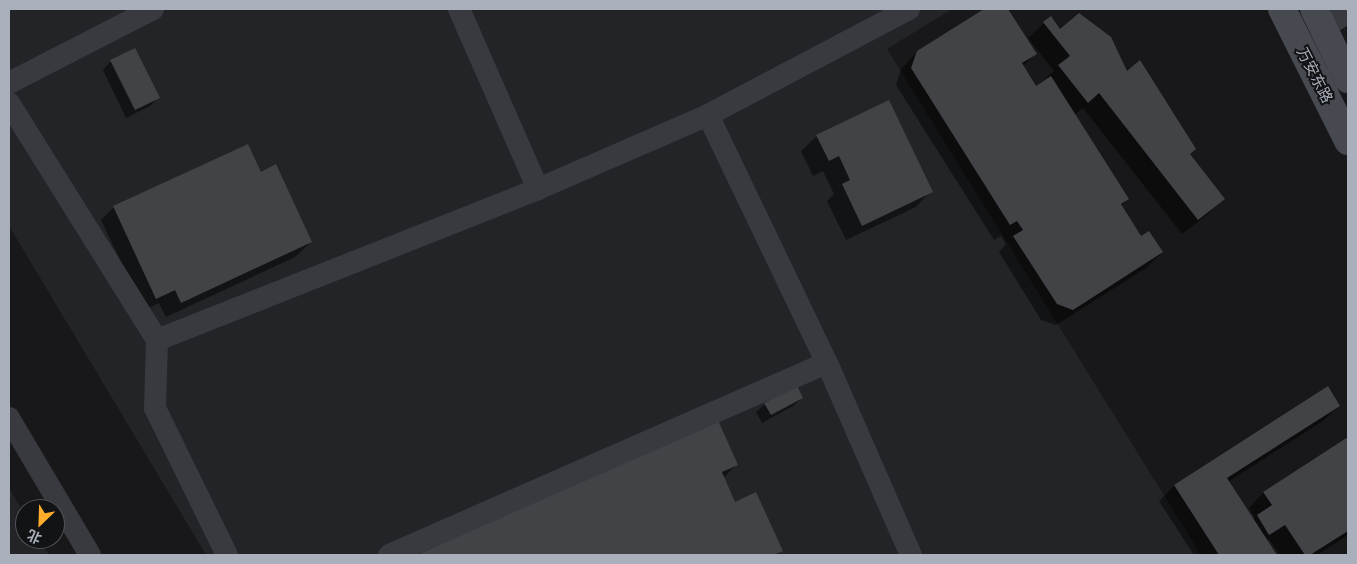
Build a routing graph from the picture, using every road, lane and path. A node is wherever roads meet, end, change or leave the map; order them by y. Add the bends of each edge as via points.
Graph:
1 (154, 9) edge
2 (459, 9) edge
3 (909, 9) edge
4 (1282, 9) edge
5 (1348, 12) edge
6 (1318, 19) edge
7 (1348, 78) edge
8 (9, 83) edge
9 (9, 103) edge
10 (708, 115) junction
11 (1348, 141) edge
12 (538, 189) junction
13 (157, 340) junction
14 (827, 363) junction
15 (9, 418) edge
16 (90, 555) edge
17 (227, 555) edge
18 (389, 555) edge
19 (911, 555) edge

1 - 8 street
2 - 12 street
3 - 10 street
4 - 11 main road, 万安东路
5 - 6 street
6 - 7 main road, 万安东路
9 - 13 street
10 - 12 street
10 - 14 street
12 - 13 street
13 - 17 street via 155,408
14 - 18 street
14 - 19 street
15 - 16 street

